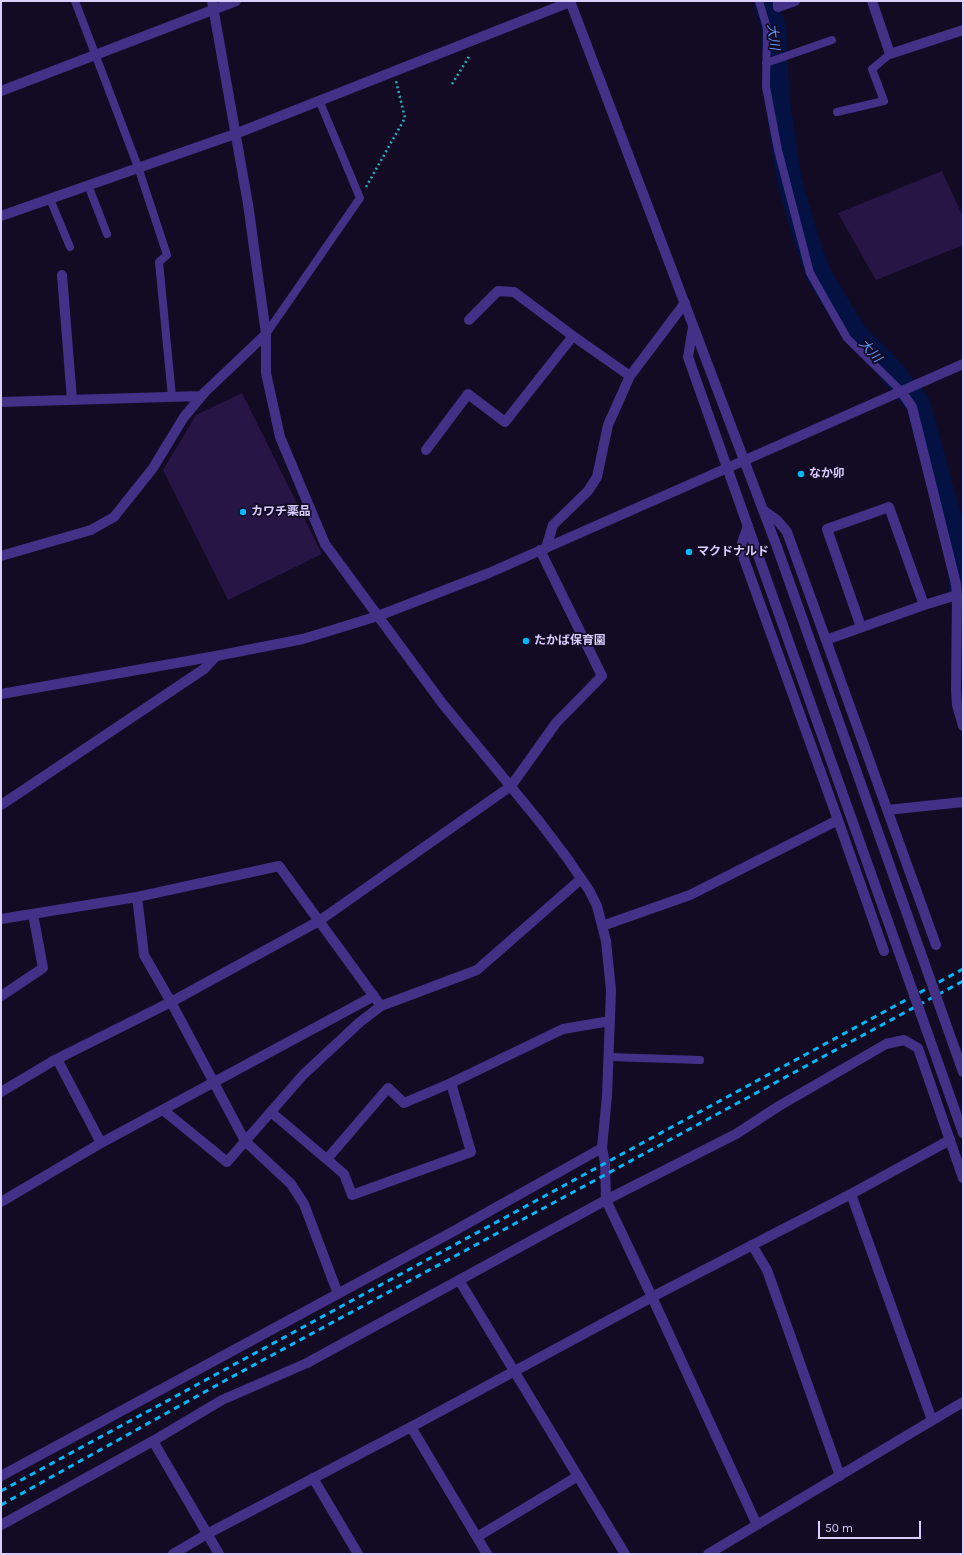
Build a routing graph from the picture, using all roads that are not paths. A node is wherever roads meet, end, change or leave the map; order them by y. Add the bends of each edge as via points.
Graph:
1 (75, 1) edge
2 (236, 1) edge
3 (759, 1) edge
4 (778, 1) edge
5 (795, 1) edge
6 (872, 1) edge
7 (570, 2) edge
8 (212, 5) edge
9 (963, 30) edge
10 (832, 40) dead end
11 (890, 54) junction
12 (94, 55) junction
13 (766, 63) junction
14 (1, 91) edge
15 (319, 100) junction
16 (837, 112) dead end
17 (235, 134) junction
18 (138, 167) junction
19 (88, 185) junction
20 (50, 199) junction
21 (1, 216) edge
22 (107, 234) dead end
23 (70, 246) dead end
24 (62, 275) dead end
25 (685, 303) junction
26 (468, 320) dead end
27 (693, 325) junction
28 (266, 334) junction
29 (573, 336) junction
30 (963, 364) edge
31 (630, 376) junction
32 (901, 391) junction
33 (201, 396) junction
34 (172, 397) junction
35 (72, 400) junction
36 (1, 402) edge
37 (426, 450) dead end
38 (744, 460) junction
39 (728, 467) junction
40 (763, 510) junction
41 (748, 526) junction
42 (543, 549) junction
43 (1, 556) edge
44 (957, 595) junction
45 (924, 605) junction
46 (378, 616) junction
47 (861, 627) junction
48 (826, 640) junction
49 (216, 656) junction
50 (1, 694) edge
51 (963, 726) edge
52 (511, 786) junction
53 (963, 802) edge
54 (1, 805) edge
55 (886, 810) junction
56 (838, 820) junction
57 (581, 879) junction
58 (137, 897) junction
59 (33, 914) junction
60 (1, 919) edge
61 (319, 921) junction
62 (602, 926) junction
63 (936, 945) dead end
64 (884, 951) dead end
65 (1, 996) edge
66 (374, 996) junction
67 (171, 1002) junction
68 (381, 1006) junction
69 (610, 1021) junction
70 (609, 1057) junction
71 (57, 1059) junction
72 (700, 1060) dead end
73 (963, 1072) edge
74 (214, 1083) junction
75 (451, 1083) junction
76 (1, 1092) edge
77 (162, 1110) junction
78 (271, 1112) junction
79 (963, 1133) edge
80 (950, 1140) junction
81 (245, 1141) junction
82 (101, 1143) junction
83 (602, 1148) junction
84 (327, 1159) junction
85 (963, 1178) edge
86 (851, 1194) junction
87 (606, 1200) junction
88 (1, 1202) edge
89 (752, 1245) junction
90 (459, 1280) junction
91 (338, 1294) junction
92 (652, 1297) junction
93 (514, 1371) junction
94 (963, 1402) edge
95 (932, 1420) junction
96 (411, 1427) junction
97 (153, 1441) junction
98 (1, 1476) edge
99 (578, 1476) junction
100 (840, 1476) junction
101 (313, 1478) junction
102 (1, 1525) edge
103 (757, 1525) junction
104 (207, 1534) junction
105 (476, 1537) junction
106 (173, 1554) edge
107 (219, 1554) edge
108 (358, 1554) edge
109 (487, 1554) edge
110 (625, 1554) edge
111 (708, 1554) edge

1 - 12 lane
2 - 8 street
3 - 13 lane via 767,28
4 - 5 street via 778,7
6 - 11 street
7 - 15 street
7 - 25 street
8 - 12 street
8 - 17 street
9 - 11 street
10 - 13 lane
11 - 16 lane via 872,69 884,101
12 - 14 street
12 - 18 lane
13 - 32 lane via 766,87 778,150 810,273 847,338
15 - 17 street
15 - 28 lane via 360,198
17 - 18 street
17 - 28 street via 248,204
18 - 19 street
18 - 34 lane via 167,254 159,262
19 - 20 street
19 - 22 lane
20 - 21 street
20 - 23 lane
24 - 35 street
25 - 27 street
25 - 31 street
26 - 29 street via 498,291 514,292
27 - 38 street
27 - 39 street via 688,357
28 - 33 street
28 - 46 street via 266,373 280,437 325,544
29 - 31 street
29 - 37 street via 505,422 468,394
30 - 32 street
31 - 42 street via 608,424 596,477 588,491 552,525
32 - 38 street
32 - 44 street via 912,407
33 - 34 street
33 - 43 street via 184,417 153,468 114,517 91,530
34 - 35 street
35 - 36 street
38 - 39 street
38 - 40 street
39 - 41 street
39 - 42 street
40 - 48 street via 788,532
40 - 73 street, bridge
41 - 56 street via 742,543 744,559
41 - 79 street, bridge
42 - 46 street
42 - 52 street via 602,676 556,723
44 - 45 street
44 - 51 street via 956,690
45 - 47 street
45 - 47 street via 889,507 827,529
46 - 49 street via 303,639
46 - 52 street via 442,703
47 - 48 street
48 - 55 street
49 - 50 street
49 - 54 street via 204,669
52 - 57 street
52 - 61 street
53 - 55 street
55 - 63 street
56 - 62 street via 690,895
56 - 64 street
57 - 62 street via 597,906
57 - 68 street via 477,970
58 - 59 street
58 - 61 street via 279,866
58 - 67 street via 144,955
59 - 60 street
59 - 65 street via 43,968
61 - 66 street
61 - 67 street
62 - 69 street via 611,990
66 - 68 street
66 - 74 street
67 - 71 street
67 - 74 street
68 - 78 street via 303,1075
69 - 70 street
69 - 75 street via 564,1029
70 - 72 lane
70 - 83 street
71 - 76 street
71 - 82 street
74 - 77 street
74 - 81 street
75 - 84 street via 404,1103 388,1088
75 - 84 street via 471,1152 352,1195 344,1174
77 - 81 street via 227,1162
77 - 82 street
78 - 81 street
78 - 84 street
80 - 85 street
80 - 86 street
80 - 87 street via 918,1048 904,1040 886,1044 736,1134
81 - 91 street via 291,1184 304,1204
82 - 88 street
83 - 87 street
83 - 91 street
86 - 89 street
86 - 95 street
87 - 90 street
87 - 92 street
89 - 92 street
89 - 100 street via 766,1270
90 - 93 street
90 - 97 street via 307,1364 222,1400
91 - 98 street
92 - 93 street
92 - 103 street
93 - 96 street
93 - 99 street
94 - 95 street
95 - 100 street
96 - 101 street
96 - 105 street
97 - 102 street
97 - 104 street
99 - 105 street
99 - 110 street
100 - 103 street
101 - 104 street
101 - 108 street
103 - 111 street
104 - 106 street
104 - 107 street
105 - 109 street

